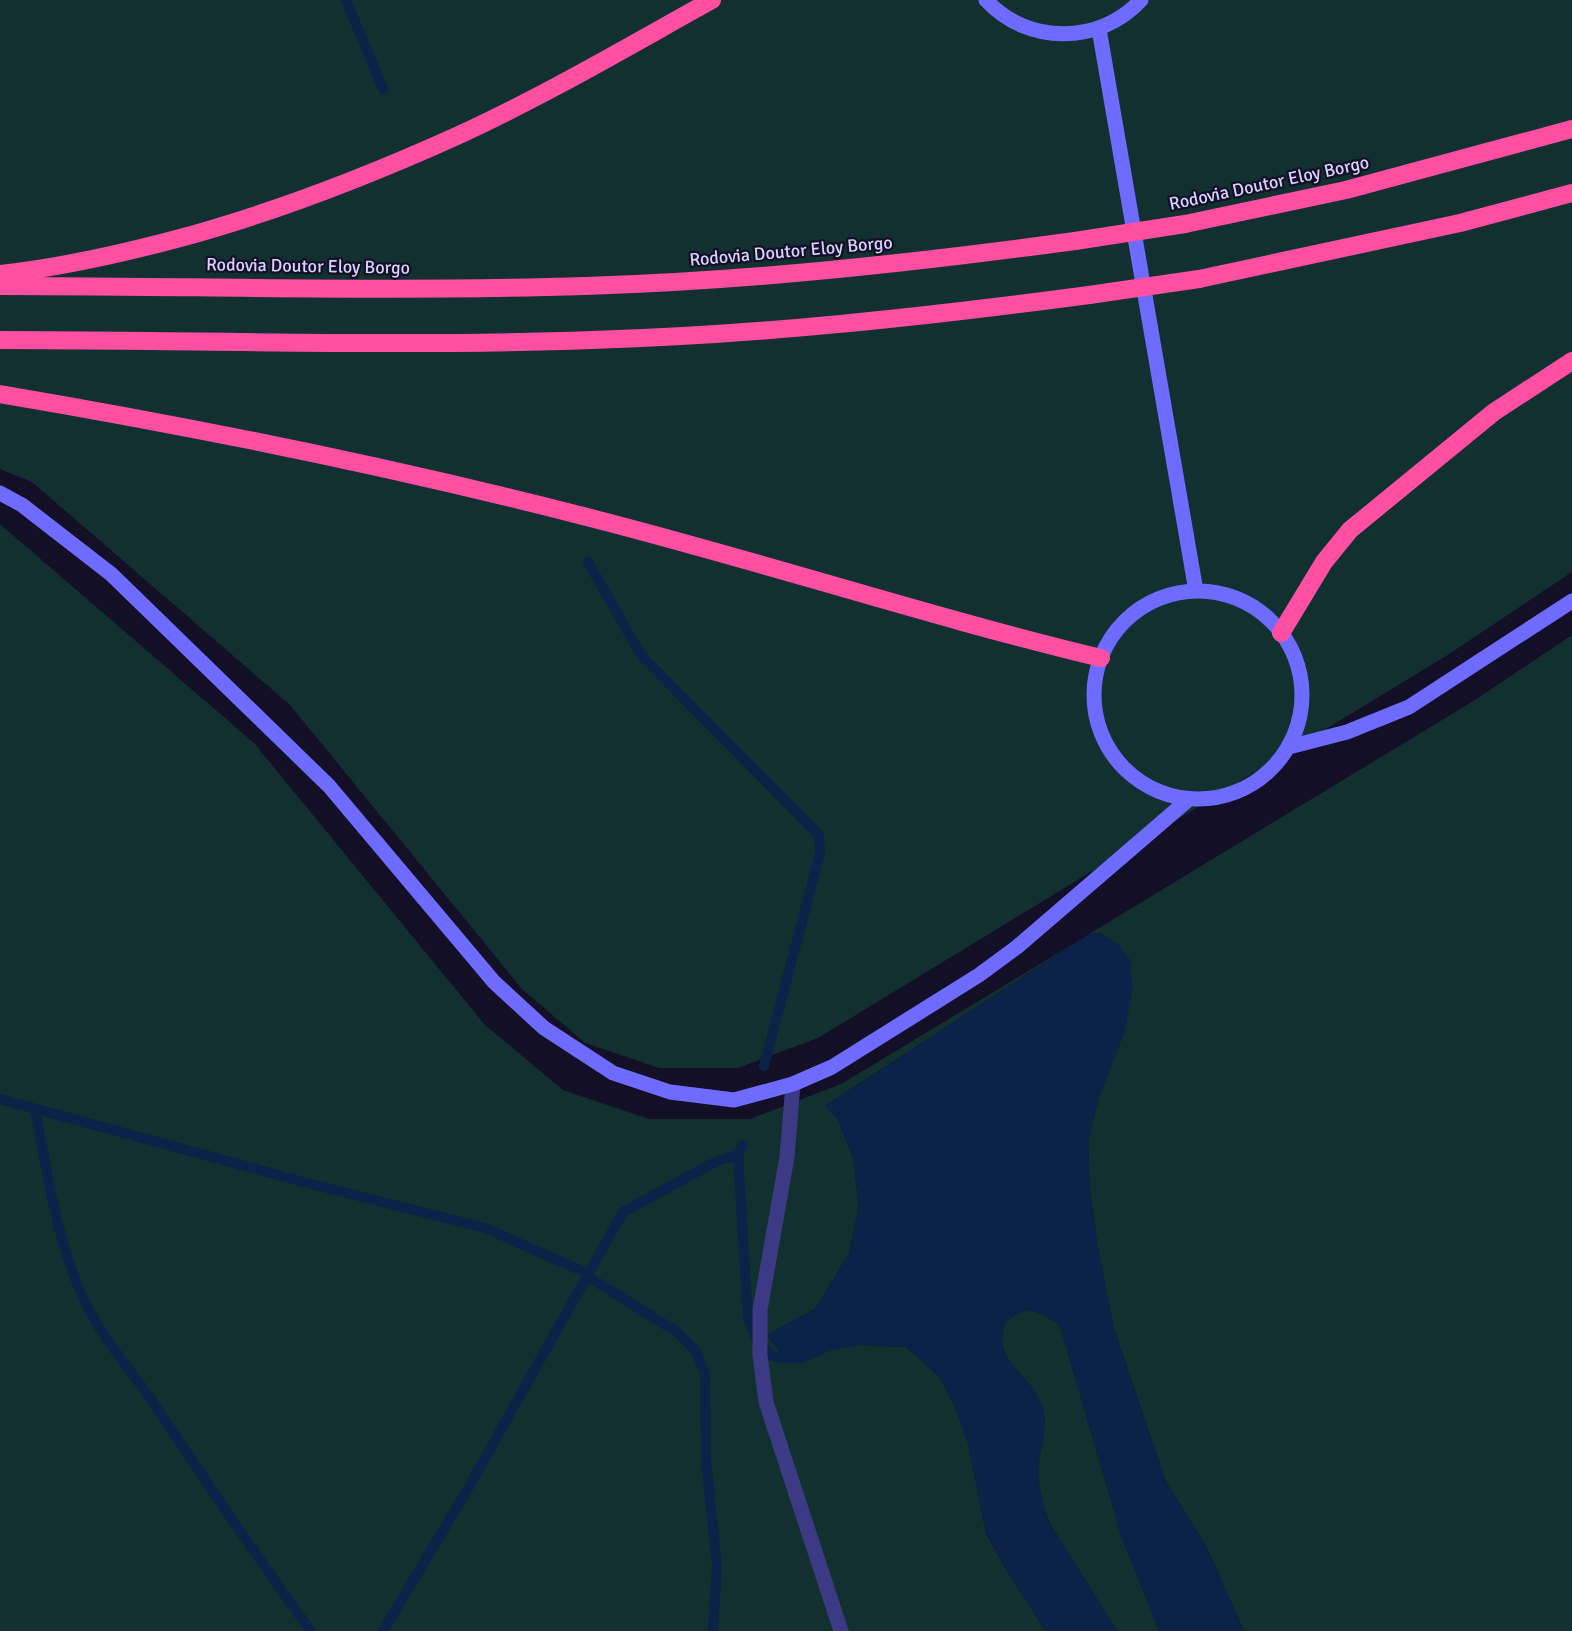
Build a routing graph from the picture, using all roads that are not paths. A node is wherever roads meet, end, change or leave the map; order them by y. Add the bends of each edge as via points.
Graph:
1 (712, 0) edge
2 (986, 0) edge
3 (1141, 0) edge
4 (1099, 29) junction
5 (1572, 129) edge
6 (1572, 193) edge
7 (0, 274) edge
8 (0, 286) edge
9 (0, 340) edge
10 (1572, 361) edge
11 (0, 394) edge
12 (0, 493) edge
13 (1196, 591) junction
14 (1572, 601) edge
15 (1281, 633) junction
16 (1101, 658) junction
17 (1288, 747) junction
18 (1189, 799) junction
19 (793, 1084) junction
20 (842, 1631) edge

1 - 7 highway via 544,93 375,171 200,233 108,257
2 - 4 street via 1028,29 1052,34
3 - 4 street via 1121,18
4 - 13 street
5 - 8 highway, Rodovia Doutor Eloy Borgo, bridge via 1346,190 1185,224 824,271 586,286 463,289
6 - 9 highway, bridge via 1460,223 1199,279 835,326 480,343
10 - 15 highway via 1494,412 1350,530 1324,562
11 - 16 highway via 265,442 436,479 722,552 1013,637
12 - 19 street via 22,505 111,574 329,786 494,982 544,1028 613,1073 670,1092 734,1100
13 - 15 street via 1220,593 1244,602
13 - 16 street via 1164,597 1128,618
14 - 17 street via 1409,707 1347,732
15 - 17 street via 1293,654 1302,701
16 - 18 street via 1095,705 1110,751 1125,770 1144,784 1165,795
17 - 18 street via 1257,782 1212,799
18 - 19 street via 979,975 832,1067
19 - 20 lane via 787,1157 760,1310 760,1355 766,1402

